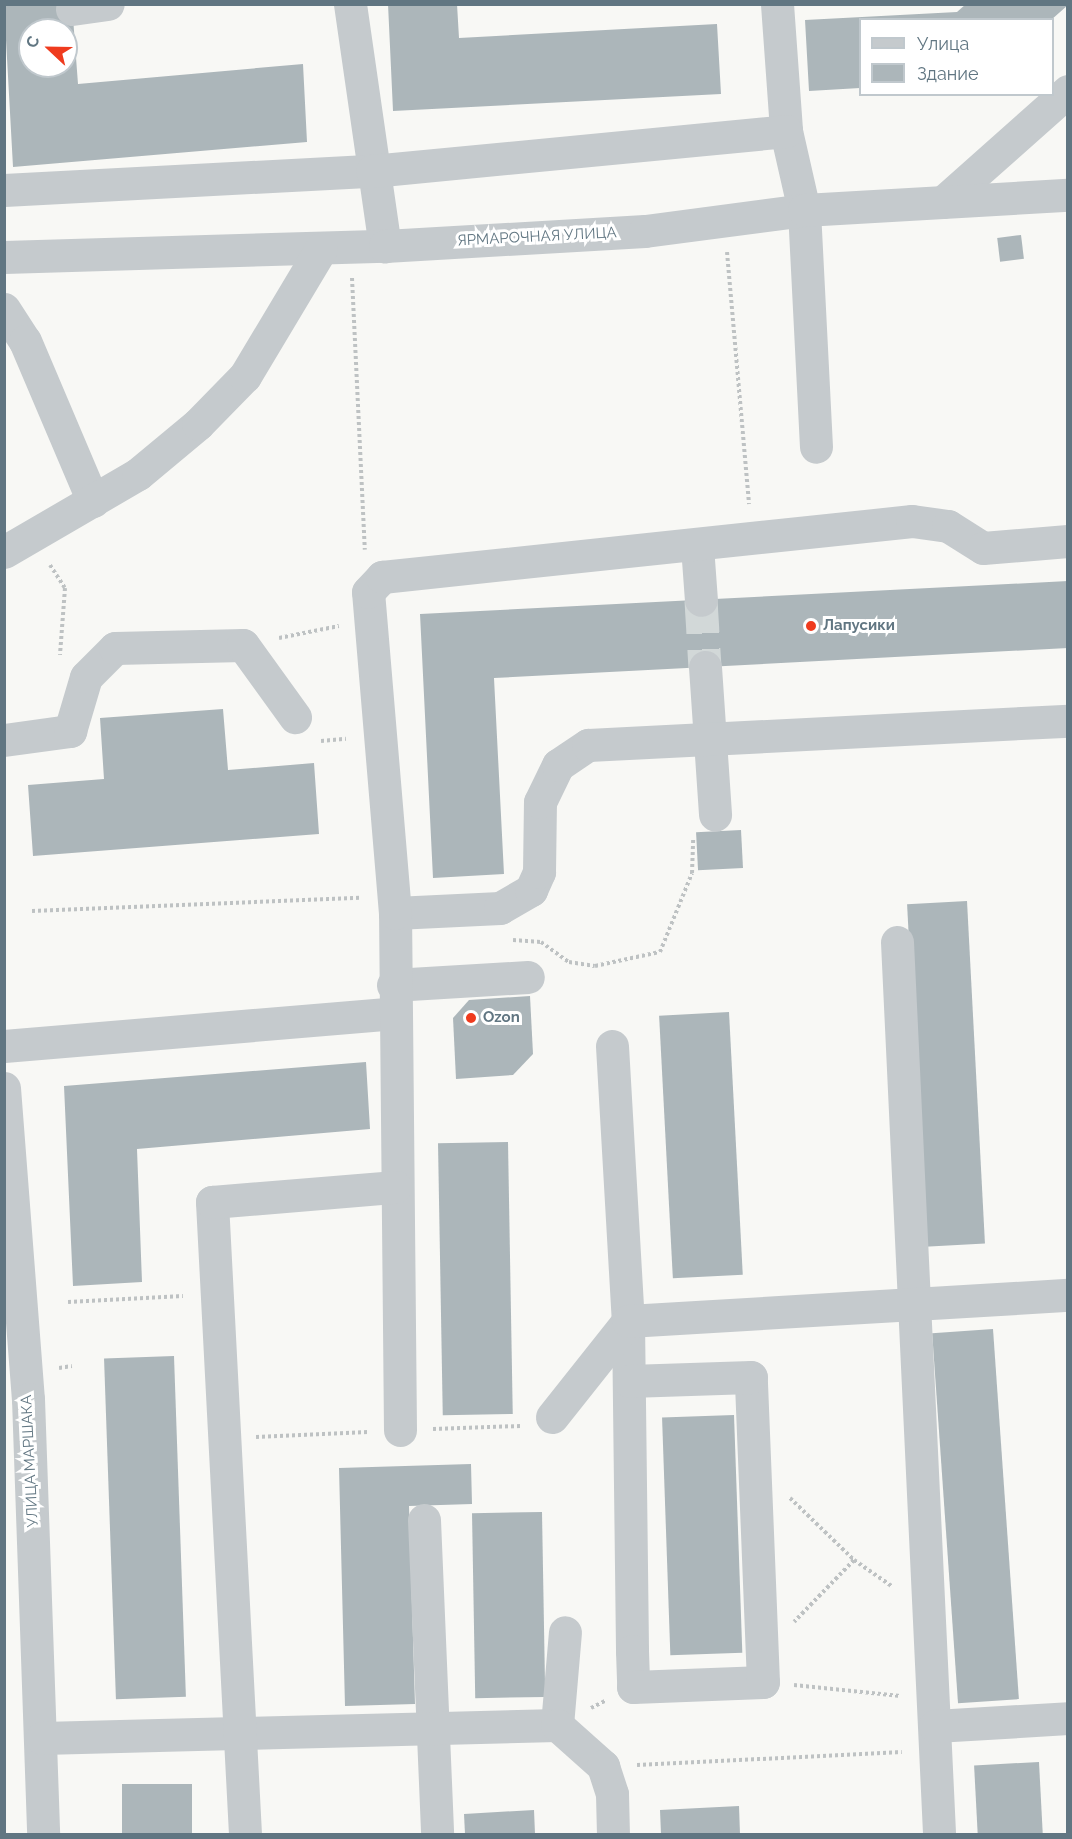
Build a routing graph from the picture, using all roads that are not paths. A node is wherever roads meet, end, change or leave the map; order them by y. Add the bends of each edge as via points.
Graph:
1 (108, 4) edge
2 (350, 4) edge
3 (777, 4) edge
4 (72, 9) dead end
5 (1068, 91) edge
6 (786, 131) junction
7 (372, 171) junction
8 (4, 190) edge
9 (1068, 195) edge
10 (944, 202) junction
11 (804, 210) junction
12 (385, 246) junction
13 (336, 248) junction
14 (4, 257) edge
15 (4, 309) edge
16 (816, 447) dead end
17 (93, 501) junction
18 (1068, 541) edge
19 (697, 546) junction
20 (4, 552) edge
21 (701, 600) tunnel mouth
22 (705, 667) tunnel mouth
23 (295, 717) dead end
24 (1068, 721) edge
25 (711, 735) junction
26 (4, 740) edge
27 (715, 815) road end
28 (394, 905) junction
29 (897, 942) dead end
30 (528, 977) dead end
31 (393, 999) junction
32 (4, 1046) edge
33 (612, 1046) dead end
34 (4, 1088) edge
35 (395, 1187) junction
36 (1068, 1295) edge
37 (916, 1306) junction
38 (628, 1320) junction
39 (628, 1381) junction
40 (16, 1400) edge
41 (552, 1417) road end
42 (400, 1430) road end
43 (424, 1520) dead end
44 (565, 1632) dead end
45 (1068, 1718) edge
46 (557, 1725) junction
47 (935, 1725) junction
48 (433, 1726) junction
49 (241, 1736) junction
50 (42, 1738) junction
51 (43, 1834) edge
52 (245, 1834) edge
53 (437, 1834) edge
54 (614, 1834) edge
55 (939, 1834) edge

1 - 4 street
2 - 7 street
3 - 6 street
5 - 10 street
6 - 7 street
6 - 11 street
7 - 8 street
7 - 12 street
9 - 10 street, ЯРМАРОЧНАЯ УЛИЦА
10 - 11 street, ЯРМАРОЧНАЯ УЛИЦА
11 - 12 street, ЯРМАРОЧНАЯ УЛИЦА via 724,221
11 - 16 street
12 - 13 street, ЯРМАРОЧНАЯ УЛИЦА
13 - 14 street, ЯРМАРОЧНАЯ УЛИЦА
13 - 17 street via 245,376 155,460
15 - 17 street via 25,341
17 - 20 street
18 - 19 street via 983,548 948,526 912,521 752,536
19 - 21 street
19 - 28 street via 382,577 369,606
22 - 25 street
23 - 26 street via 243,645 115,648 86,676 70,731
24 - 25 street
25 - 27 street
25 - 28 street via 588,745 558,765 540,802 540,872 531,890 500,908
28 - 31 street
29 - 37 street
30 - 31 street
31 - 32 street
31 - 35 street
33 - 38 street
34 - 40 street, УЛИЦА МАРШАКА
35 - 42 street
35 - 49 street via 212,1202
36 - 37 street
37 - 38 street
37 - 47 street
38 - 39 street
38 - 41 street
39 - 39 street via 633,1687 763,1669 751,1377
40 - 50 street, УЛИЦА МАРШАКА
43 - 48 street
44 - 46 street
45 - 47 street
46 - 48 street
46 - 54 street via 603,1766 612,1794
47 - 55 street
48 - 49 street
48 - 53 street
49 - 50 street
49 - 52 street
50 - 51 street, УЛИЦА МАРШАКА

